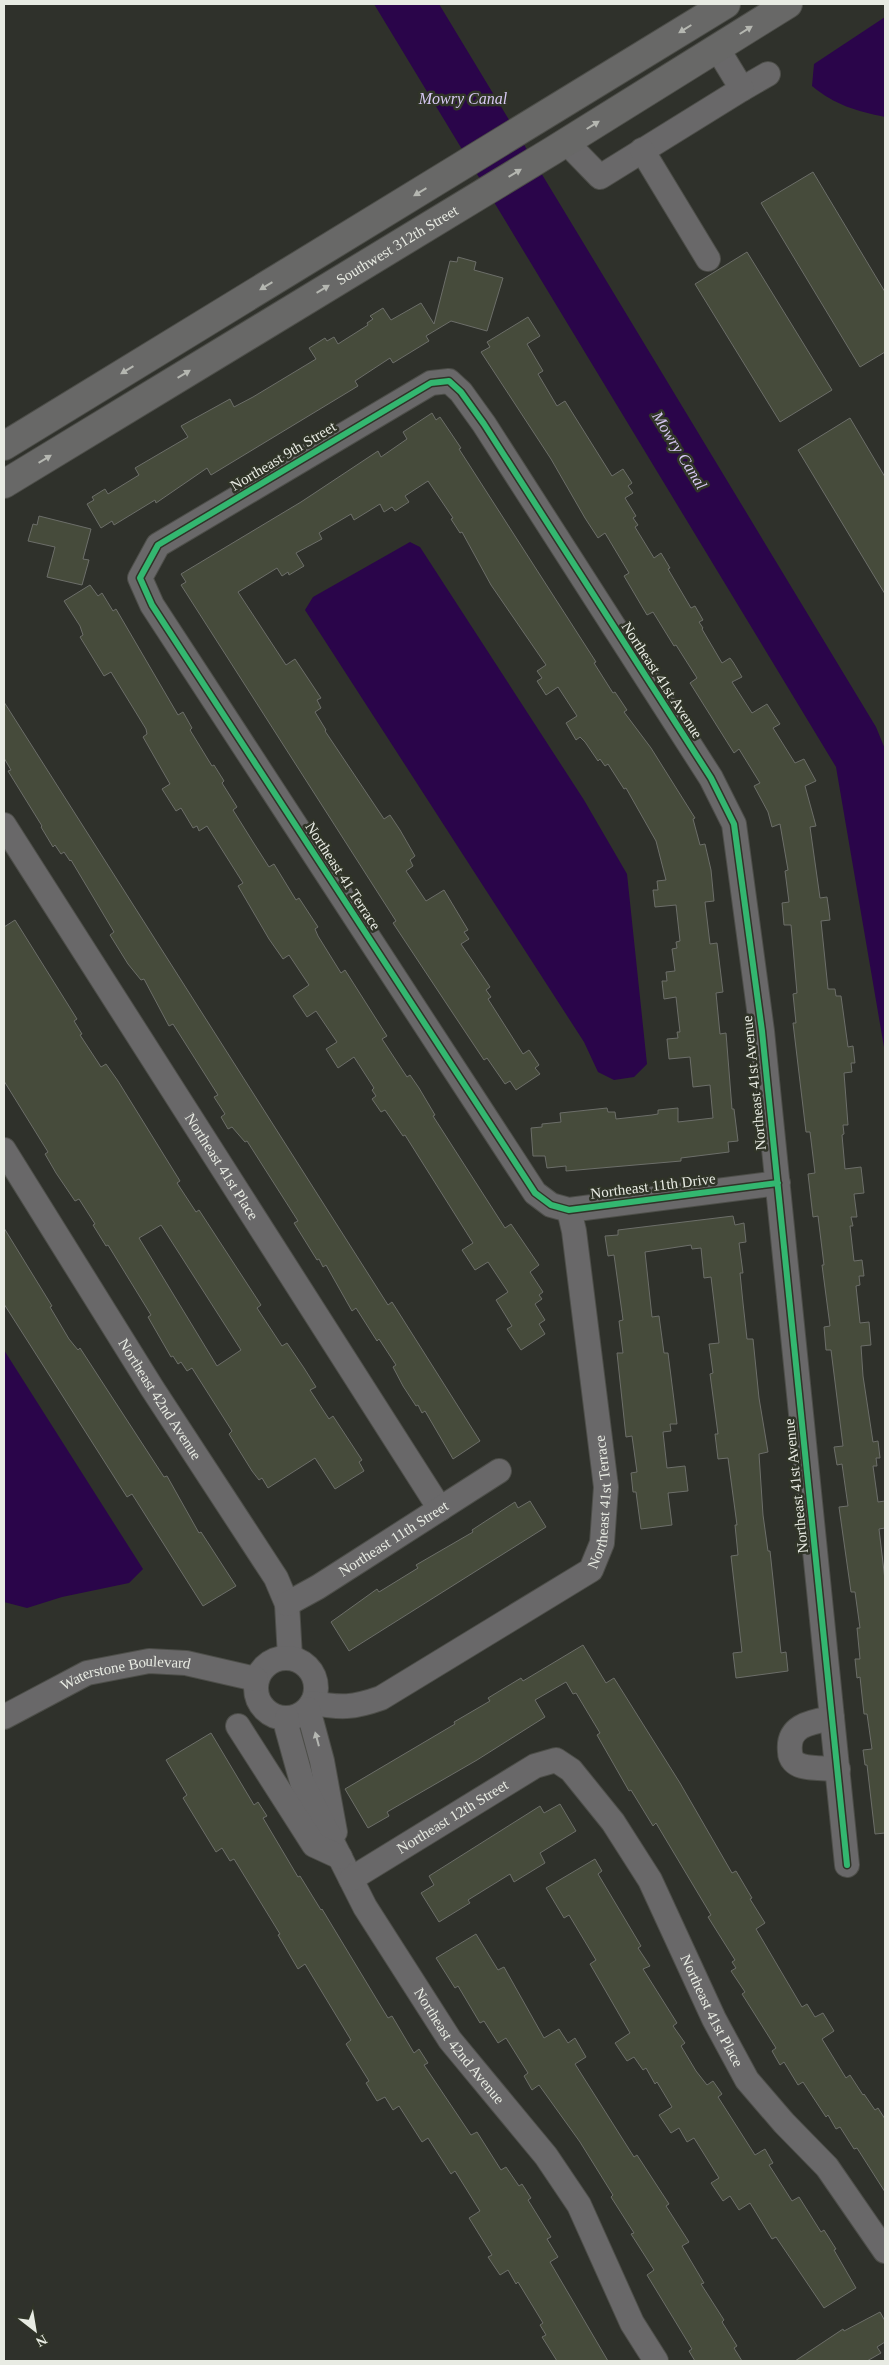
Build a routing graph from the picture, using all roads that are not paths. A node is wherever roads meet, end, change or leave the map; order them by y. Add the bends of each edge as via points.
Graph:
1 (726, 4) edge
2 (788, 4) edge
3 (717, 48) junction
4 (768, 74) dead end
5 (742, 89) junction
6 (559, 146) junction
7 (642, 150) junction
8 (708, 259) dead end
9 (449, 381) joint
10 (4, 446) edge
11 (4, 484) edge
12 (143, 570) joint
13 (4, 825) edge
14 (4, 1150) edge
15 (778, 1183) junction
16 (535, 1193) joint
17 (569, 1210) junction
18 (499, 1471) dead end
19 (440, 1509) junction
20 (287, 1604) junction
21 (290, 1657) junction
22 (256, 1679) junction
23 (302, 1710) junction
24 (4, 1717) edge
25 (832, 1718) junction
26 (238, 1726) dead end
27 (556, 1760) joint
28 (838, 1769) junction
29 (324, 1770) junction
30 (300, 1776) junction
31 (340, 1857) junction
32 (847, 1865) dead end
33 (351, 1879) junction
34 (885, 2251) edge
35 (656, 2361) edge

1 -> 10 main road
3 -> 2 main road, Southwest 312th Street
3 - 5 street
6 -> 3 main road, Southwest 312th Street
4 - 5 street
5 - 7 street
6 - 7 street via 600,177
11 -> 6 main road, Southwest 312th Street
7 - 8 street
9 - 12 street, Northeast 9th Street via 431,383 158,545
9 - 15 street, Northeast 41st Avenue via 484,424 711,778 734,824 762,1031
12 - 16 street, Northeast 41 Terrace via 140,578 152,604
13 - 19 street, Northeast 41st Place
14 - 20 street, Northeast 42nd Avenue via 152,1388 276,1578
15 - 17 street, Northeast 11th Drive
15 - 25 street, Northeast 41st Avenue
16 - 17 street, Northeast 11th Drive via 551,1205
17 - 23 street, Northeast 41st Terrace via 606,1487 602,1543 590,1570 381,1698 358,1707
18 - 19 street, Northeast 11th Street
19 - 20 street, Northeast 11th Street
20 - 21 street, Northeast 42nd Avenue
21 - 22 street via 277,1658 259,1672
21 - 23 street via 303,1662 316,1681 316,1693
22 - 23 street via 258,1700 265,1711 273,1716
22 - 24 street, Waterstone Boulevard via 186,1664 148,1661 87,1673
29 -> 23 street
23 - 30 street, Northeast 42nd Avenue via 287,1728
25 - 28 street, Northeast 41st Avenue
25 - 28 street via 807,1723 796,1729 790,1738 790,1756 803,1766
26 - 31 street via 314,1845
27 - 33 street, Northeast 12th Street via 534,1766
27 - 34 street, Northeast 41st Place via 571,1770 613,1822 650,1880 714,2020 747,2080 827,2167
28 - 32 street, Northeast 41st Avenue
29 - 30 street
29 - 31 street
30 - 31 street, Northeast 42nd Avenue
31 - 33 street, Northeast 42nd Avenue
33 - 35 street, Northeast 42nd Avenue via 365,1907 450,2040 546,2156 579,2205 632,2323

